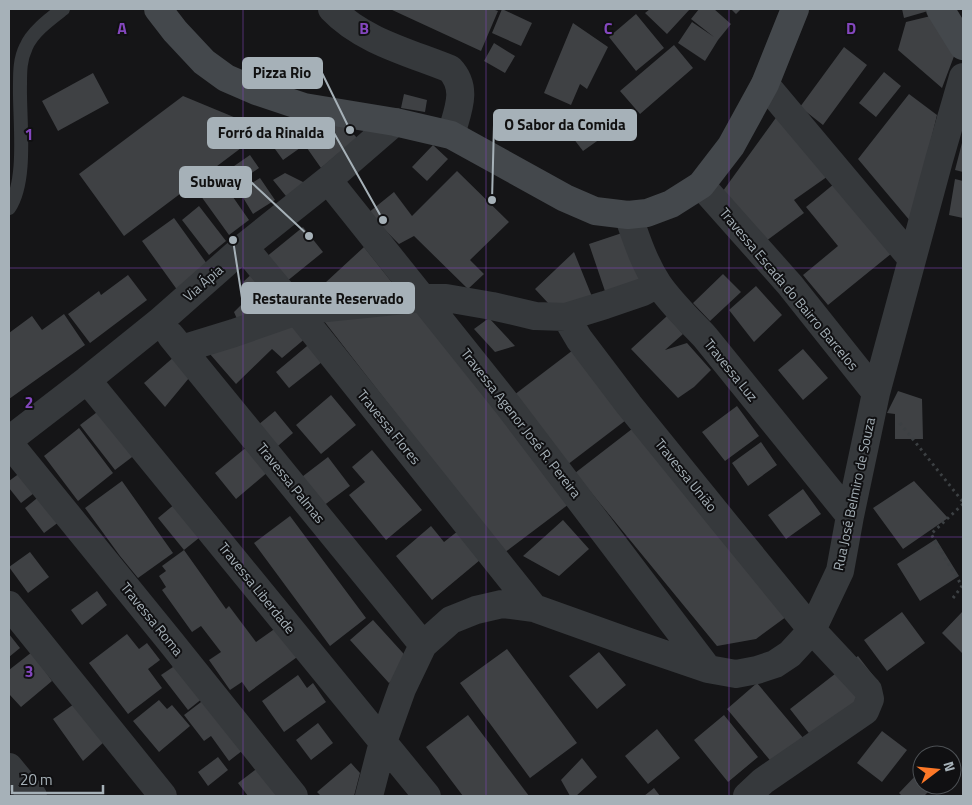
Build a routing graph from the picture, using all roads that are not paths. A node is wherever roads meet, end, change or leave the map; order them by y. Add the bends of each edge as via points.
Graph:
1 (63, 9) edge
2 (158, 9) edge
3 (332, 9) edge
4 (795, 9) edge
5 (940, 9) edge
6 (963, 46) edge
7 (963, 77) edge
8 (765, 84) junction
9 (395, 122) junction
10 (451, 134) junction
11 (328, 180) junction
12 (701, 185) junction
13 (9, 208) edge
14 (628, 215) junction
15 (244, 247) junction
16 (912, 259) junction
17 (658, 284) junction
18 (424, 298) junction
19 (297, 311) junction
20 (566, 317) junction
21 (159, 322) junction
22 (182, 350) junction
23 (87, 380) junction
24 (876, 393) junction
25 (9, 442) edge
26 (850, 516) junction
27 (9, 605) edge
28 (534, 608) junction
29 (812, 630) junction
30 (422, 645) junction
31 (708, 669) junction
32 (383, 742) junction
33 (9, 767) edge
34 (33, 796) edge
35 (164, 796) edge
36 (294, 796) edge
37 (369, 796) edge
38 (426, 796) edge
39 (747, 796) edge

1 - 13 lane via 38,29 26,46 20,66 20,175 14,201
2 - 9 street via 204,62 226,78 304,107
3 - 10 street via 368,35 450,69 456,76 461,94
4 - 8 street
5 - 6 street
7 - 16 street, Rua José Belmiro de Souza
8 - 12 street via 731,146
8 - 16 street
9 - 10 street
9 - 11 street, Via Ápia
10 - 14 street via 565,198 595,211
11 - 15 street, Via Ápia
11 - 18 street, Travessa Agenor José R. Pereira
12 - 14 street via 670,204 646,213
12 - 24 street, Travessa Escada do Bairro Barcelos via 790,285
14 - 17 street, Travessa Luz via 638,245
15 - 19 street, Travessa Flores
15 - 21 street, Via Ápia
16 - 24 street, Rua José Belmiro de Souza
17 - 20 street via 605,306
17 - 26 street, Travessa Luz
18 - 19 street
18 - 20 street via 469,301 535,316
18 - 31 street, Travessa Agenor José R. Pereira
19 - 22 street
19 - 28 street, Travessa Flores
20 - 29 street, Travessa União via 629,404
21 - 22 street, Travessa Palmas
21 - 23 street, Via Ápia
22 - 30 street, Travessa Palmas
23 - 25 street, Via Ápia
23 - 32 street, Travessa Liberdade
24 - 26 street, Rua José Belmiro de Souza
25 - 36 street, Travessa Roma
26 - 29 street, Rua José Belmiro de Souza via 840,570
27 - 35 street
28 - 30 street, Rua José Belmiro de Souza via 502,604 476,610 451,620
28 - 31 street, Rua José Belmiro de Souza
29 - 31 street, Rua José Belmiro de Souza via 790,654 775,664 736,674
29 - 39 street, Travessa União via 868,690 870,699 865,711 763,781
30 - 32 street, Rua José Belmiro de Souza
32 - 37 street, Rua José Belmiro de Souza
32 - 38 street, Travessa Liberdade
33 - 34 street

